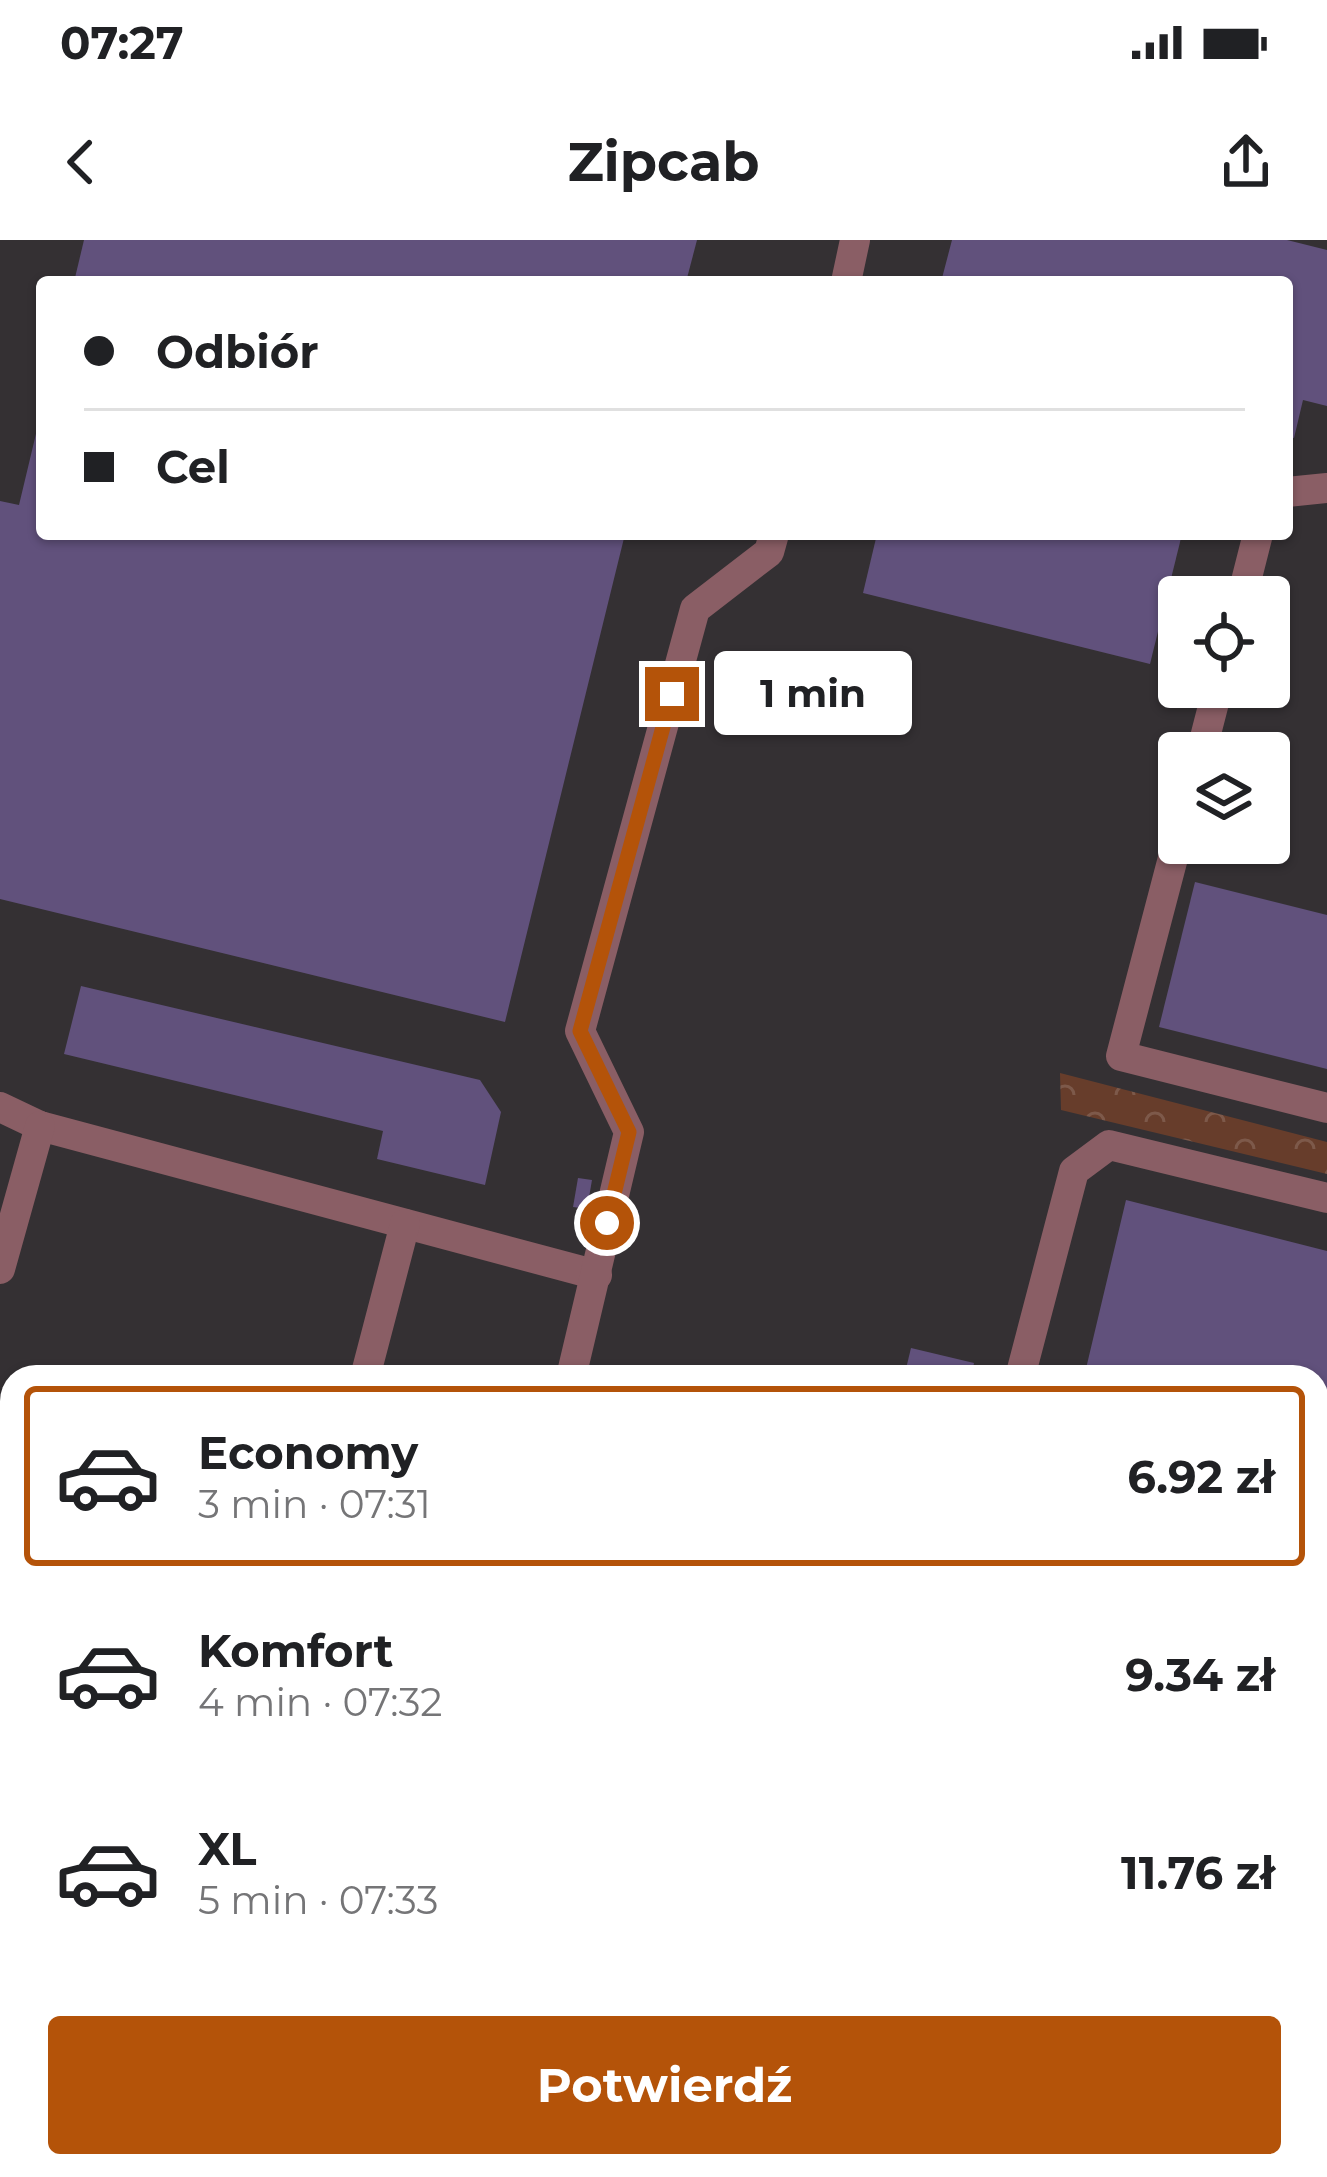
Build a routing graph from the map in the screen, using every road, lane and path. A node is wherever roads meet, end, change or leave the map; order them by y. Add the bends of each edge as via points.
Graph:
1 (855, 240) edge
2 (847, 276) edge
3 (1327, 488) edge
4 (1293, 491) edge
5 (772, 540) edge
6 (1256, 540) edge
7 (1247, 576) edge
8 (1171, 864) edge
9 (0, 1107) edge
10 (1327, 1108) edge
11 (40, 1126) junction
12 (1327, 1198) edge
13 (405, 1224) junction
14 (0, 1268) edge
15 (597, 1275) junction
16 (368, 1365) edge
17 (574, 1365) edge
18 (1023, 1365) edge

1 - 2 street
3 - 4 street
5 - 15 street via 769,552 695,609 580,1031 629,1132
6 - 7 street
8 - 10 street via 1120,1056
9 - 11 street
11 - 13 street
11 - 14 street
12 - 18 street via 1109,1144 1074,1171
13 - 15 street
13 - 16 street
15 - 17 street

